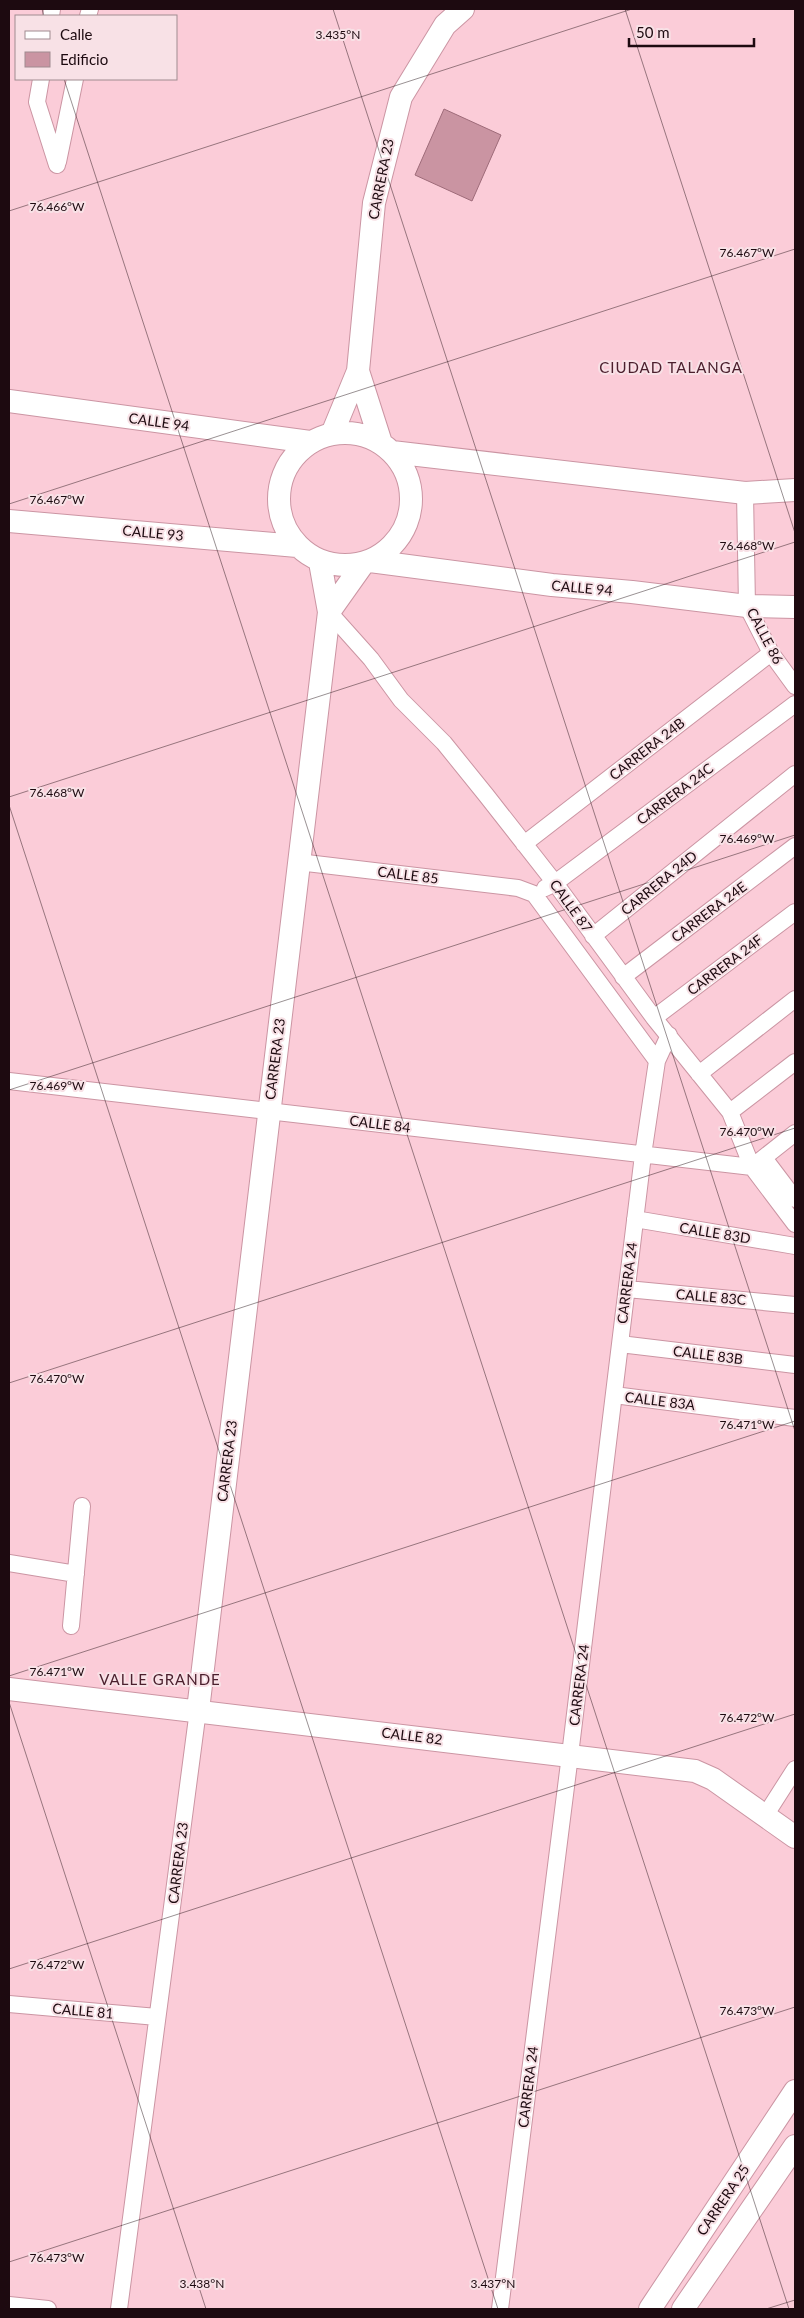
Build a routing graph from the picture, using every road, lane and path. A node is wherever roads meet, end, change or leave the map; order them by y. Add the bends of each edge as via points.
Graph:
1 (463, 9) edge
2 (41, 80) edge
3 (75, 80) edge
4 (358, 371) junction
5 (9, 401) edge
6 (332, 434) junction
7 (310, 442) junction
8 (387, 448) junction
9 (795, 490) edge
10 (745, 493) junction
11 (9, 521) edge
12 (297, 546) junction
13 (320, 562) junction
14 (367, 563) junction
15 (747, 606) junction
16 (795, 607) edge
17 (329, 612) junction
18 (771, 653) junction
19 (795, 686) edge
20 (795, 704) edge
21 (795, 774) edge
22 (524, 844) junction
23 (795, 846) edge
24 (298, 862) junction
25 (555, 883) junction
26 (526, 891) junction
27 (795, 912) edge
28 (593, 936) junction
29 (623, 977) junction
30 (795, 999) edge
31 (654, 1018) junction
32 (669, 1035) junction
33 (657, 1060) junction
34 (795, 1062) edge
35 (699, 1074) junction
36 (9, 1081) edge
37 (269, 1111) junction
38 (730, 1112) junction
39 (795, 1134) edge
40 (643, 1155) junction
41 (758, 1163) junction
42 (795, 1199) edge
43 (793, 1217) edge
44 (635, 1219) junction
45 (795, 1246) edge
46 (627, 1290) junction
47 (795, 1305) edge
48 (620, 1344) junction
49 (795, 1365) edge
50 (614, 1395) junction
51 (795, 1418) edge
52 (82, 1506) dead end
53 (9, 1563) edge
54 (76, 1574) junction
55 (71, 1626) dead end
56 (9, 1689) edge
57 (198, 1710) junction
58 (570, 1755) junction
59 (795, 1769) edge
60 (765, 1816) junction
61 (795, 1837) edge
62 (9, 2004) edge
63 (158, 2017) junction
64 (795, 2091) edge
65 (795, 2146) edge
66 (9, 2305) edge
67 (38, 2309) edge
68 (119, 2309) edge
69 (500, 2309) edge
70 (650, 2309) edge
71 (683, 2309) edge

1 - 4 street, CARRERA 23 via 445,25 401,97 374,203
2 - 3 street via 38,102 57,165
4 - 6 street, CARRERA 23
4 - 8 street, CARRERA 23
5 - 7 street, CALLE 94
6 - 7 street
6 - 8 street via 349,432 365,436
7 - 12 street via 292,458 281,479 278,503 284,526
8 - 10 street
8 - 14 street via 405,470 411,491 410,513 402,533 389,550
9 - 10 street
10 - 15 street, CALLE 86
11 - 12 street, CALLE 93
12 - 13 street
13 - 14 street via 342,566
13 - 17 street, CARRERA 23
14 - 15 street, CALLE 94
14 - 17 street, CARRERA 23
15 - 16 street, CALLE 94
15 - 18 street, CALLE 86
17 - 22 street, CALLE 87 via 401,700 444,743
17 - 24 street, CARRERA 23
18 - 19 street, CALLE 86
18 - 22 street, CARRERA 24B
20 - 25 street, CARRERA 24C
21 - 28 street, CARRERA 24D
22 - 25 street, CALLE 87
23 - 29 street, CARRERA 24E
24 - 26 street, CALLE 85
24 - 37 street, CARRERA 23
25 - 26 street, CARRERA 24C
25 - 28 street, CALLE 87
26 - 33 street
27 - 31 street, CARRERA 24F
28 - 29 street, CALLE 87
29 - 31 street, CALLE 87
30 - 35 street
31 - 32 street, CALLE 87
32 - 33 street, CARRERA 24
32 - 35 street, CALLE 87
33 - 40 street, CARRERA 24
34 - 38 street
35 - 38 street, CALLE 87
36 - 37 street, CALLE 84
37 - 40 street, CALLE 84
37 - 57 street, CARRERA 23
38 - 41 street, CALLE 87
39 - 41 street
40 - 41 street, CALLE 84
40 - 44 street, CARRERA 24
41 - 42 street
41 - 43 street, CALLE 87
44 - 45 street, CALLE 83D
44 - 46 street, CARRERA 24
46 - 47 street, CALLE 83C
46 - 48 street, CARRERA 24
48 - 49 street, CALLE 83B
48 - 50 street, CARRERA 24
50 - 51 street, CALLE 83A
50 - 58 street, CARRERA 24
52 - 54 street
53 - 54 street
54 - 55 street
56 - 57 street, CALLE 82
57 - 58 street, CALLE 82
57 - 63 street, CARRERA 23
58 - 60 street, CALLE 82 via 695,1771 713,1779
58 - 69 street, CARRERA 24
59 - 60 street
60 - 61 street, CALLE 82
62 - 63 street, CALLE 81
63 - 68 street, CARRERA 23
64 - 70 street, CARRERA 25
65 - 71 street, CARRERA 25
66 - 67 street

